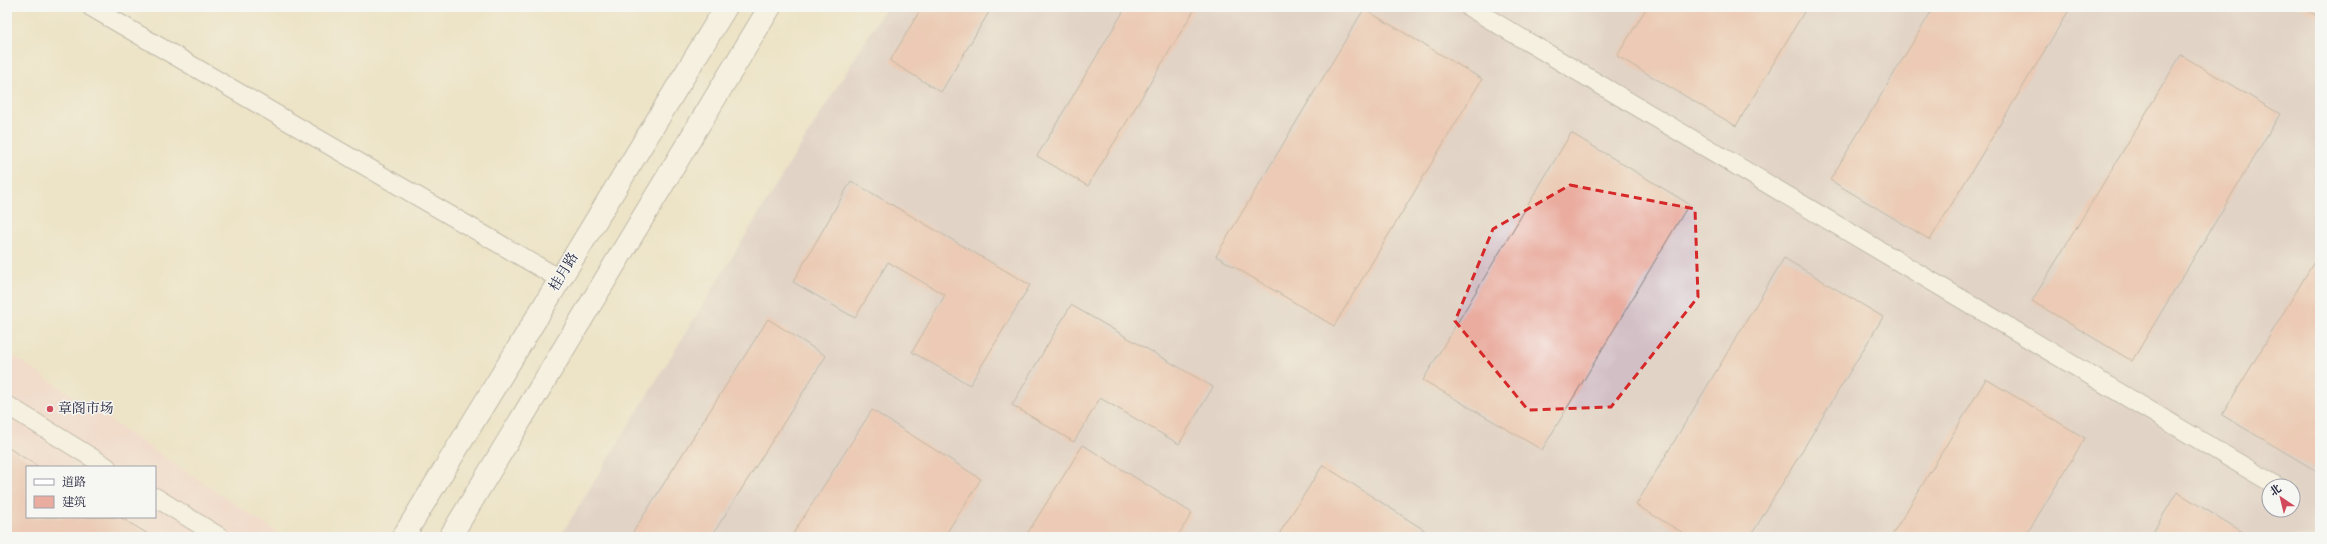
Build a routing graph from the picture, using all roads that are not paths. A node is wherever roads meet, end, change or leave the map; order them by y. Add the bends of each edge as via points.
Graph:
1 (92, 7) edge
2 (726, 7) edge
3 (770, 7) edge
4 (1469, 7) edge
5 (560, 279) junction
6 (7, 405) edge
7 (105, 466) edge
8 (2263, 478) edge
9 (156, 498) edge
10 (220, 537) edge
11 (403, 537) edge
12 (450, 537) edge

1 - 5 lane
2 - 5 main road, 桂月路
3 - 12 main road
4 - 8 lane
5 - 11 main road, 桂月路
6 - 7 lane
9 - 10 lane

